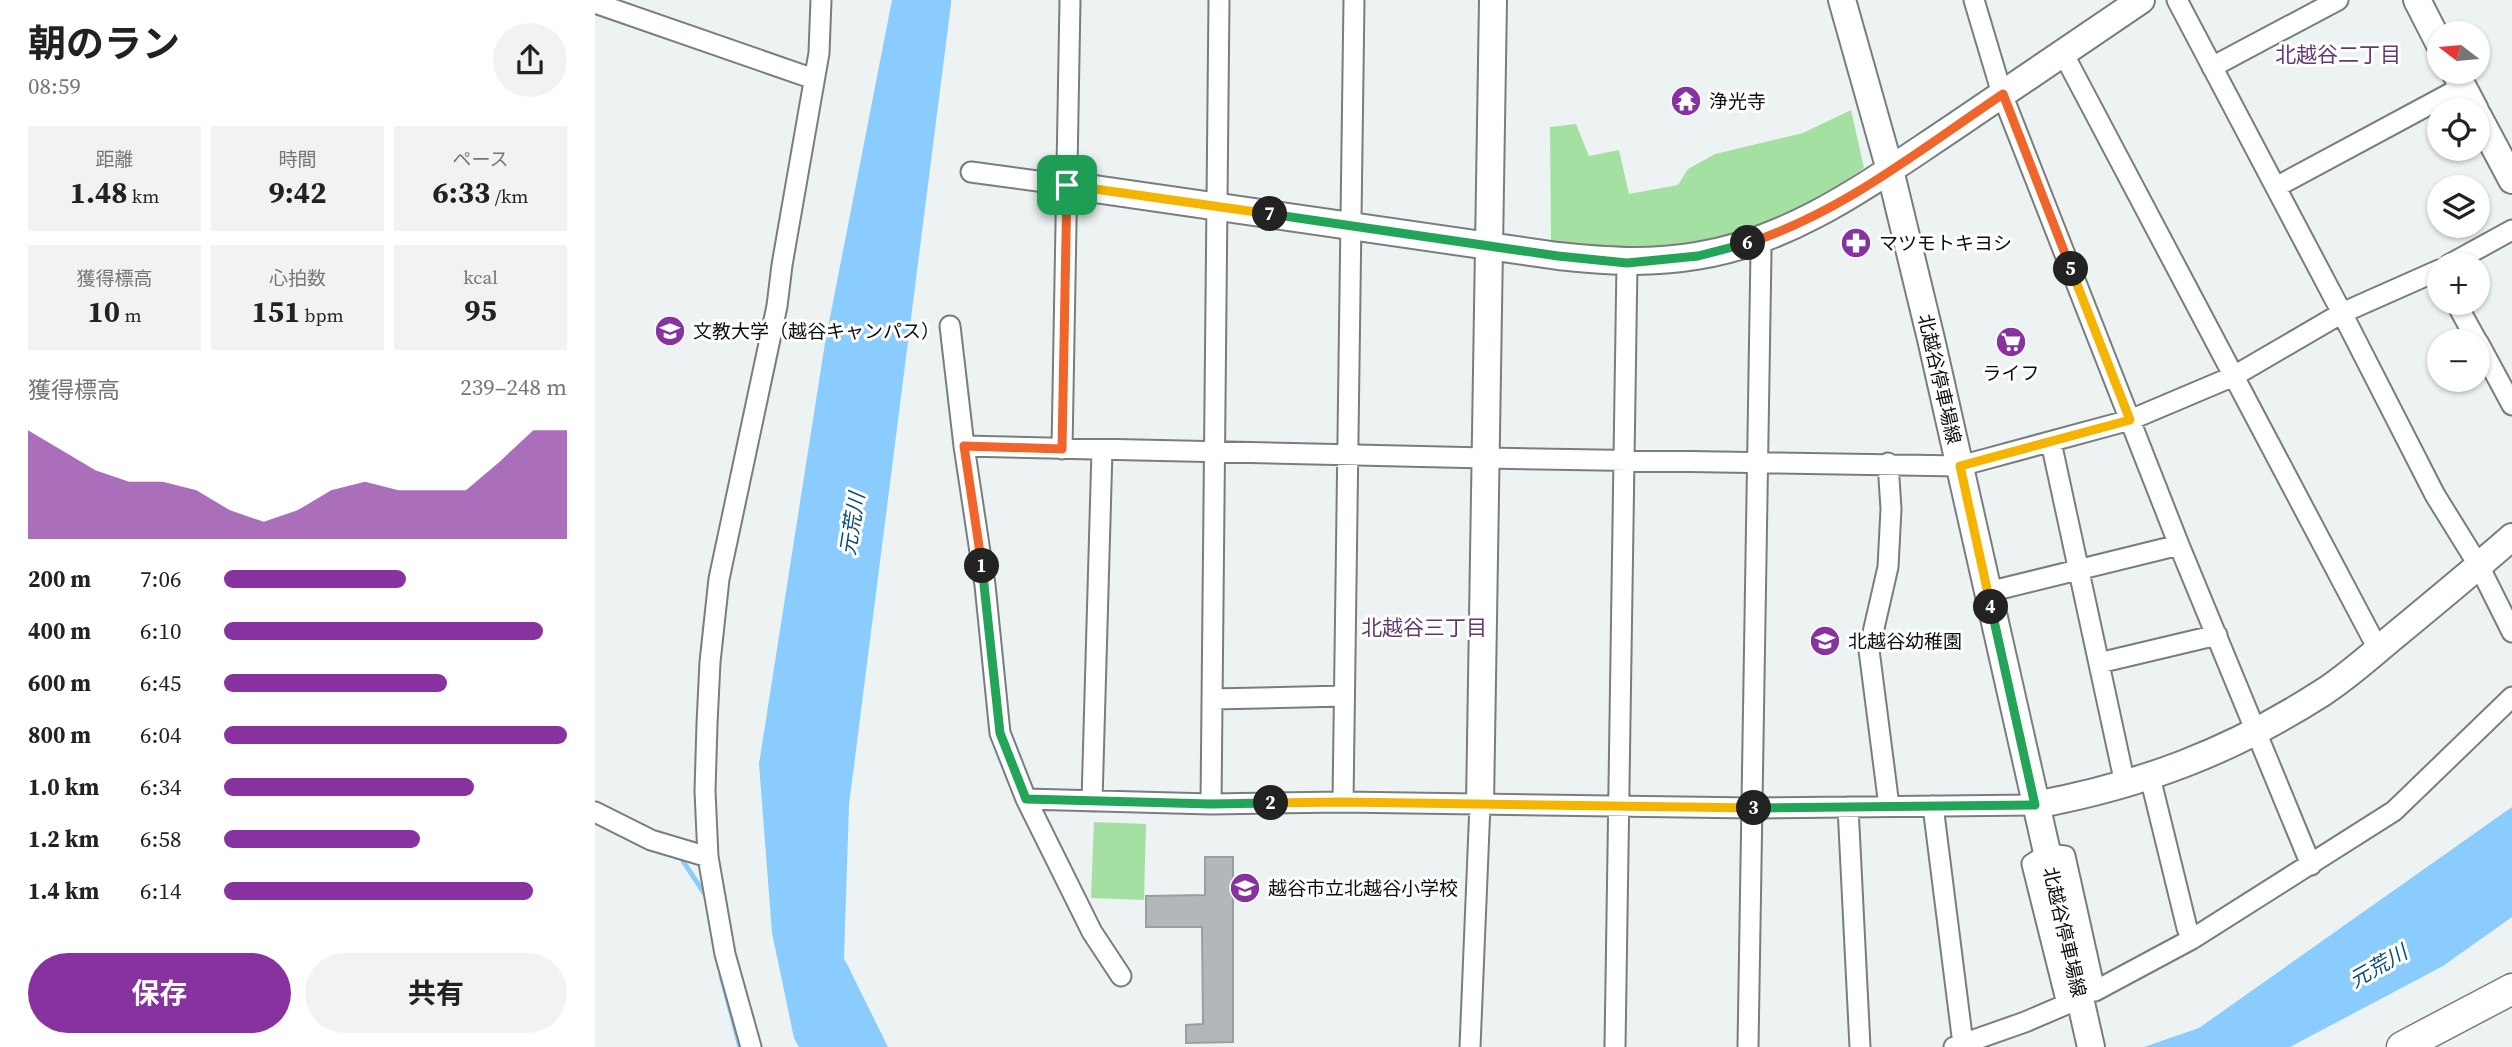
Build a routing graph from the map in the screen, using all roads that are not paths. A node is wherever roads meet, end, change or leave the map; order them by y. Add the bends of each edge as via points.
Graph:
1 (821, 0) edge
2 (1070, 0) edge
3 (1219, 0) edge
4 (1354, 0) edge
5 (1493, 0) edge
6 (1842, 0) edge
7 (1974, 0) edge
8 (2141, 0) edge
9 (2177, 0) edge
10 (2338, 0) edge
11 (2417, 0) edge
12 (595, 3) edge
13 (2428, 21) edge
14 (2063, 53) junction
15 (2212, 67) junction
16 (814, 79) junction
17 (2450, 84) edge
18 (2003, 94) junction
19 (2490, 139) edge
20 (1890, 170) junction
21 (971, 172) dead end
22 (2512, 180) edge
23 (1067, 185) junction
24 (2276, 187) junction
25 (1216, 206) junction
26 (1351, 226) junction
27 (2512, 230) edge
28 (1759, 240) junction
29 (1489, 246) junction
30 (2472, 252) edge
31 (1627, 263) junction
32 (2427, 276) edge
33 (2342, 313) junction
34 (950, 326) dead end
35 (2490, 364) edge
36 (2234, 376) junction
37 (2512, 405) edge
38 (2130, 420) junction
39 (2051, 442) junction
40 (964, 446) junction
41 (1062, 449) junction
42 (1101, 450) junction
43 (1214, 452) junction
44 (1348, 455) junction
45 (1486, 458) junction
46 (1624, 461) junction
47 (1888, 463) junction
48 (1759, 464) junction
49 (1960, 466) junction
50 (2512, 537) edge
51 (2179, 545) junction
52 (2479, 566) junction
53 (2078, 570) junction
54 (1988, 592) junction
55 (2512, 632) edge
56 (2217, 635) junction
57 (2378, 649) junction
58 (2099, 663) junction
59 (1344, 696) junction
60 (2512, 697) edge
61 (1212, 699) junction
62 (2257, 731) junction
63 (2137, 780) junction
64 (1026, 799) junction
65 (1092, 801) junction
66 (1343, 802) junction
67 (1211, 804) junction
68 (1480, 804) junction
69 (2035, 805) junction
70 (1889, 806) junction
71 (1933, 806) junction
72 (1618, 807) junction
73 (1848, 807) junction
74 (1752, 808) junction
75 (595, 812) edge
76 (2047, 854) junction
77 (708, 857) junction
78 (2311, 865) junction
79 (2192, 939) junction
80 (1121, 976) dead end
81 (2512, 989) edge
82 (2417, 1044) edge
83 (1959, 1045) edge
84 (751, 1047) edge
85 (1470, 1047) edge
86 (1615, 1047) edge
87 (1748, 1047) edge
88 (1860, 1047) edge
89 (2091, 1047) edge

1 - 16 street
2 - 23 street
3 - 25 street
4 - 26 street
5 - 29 street
6 - 20 street, 北越谷停車場線
7 - 18 street
8 - 14 street
9 - 15 street
10 - 15 street
11 - 13 street
12 - 16 street
14 - 18 street
14 - 36 street
15 - 24 street
16 - 77 street via 777,306 719,579 707,724
17 - 24 street
18 - 20 street
18 - 38 street
19 - 22 street
20 - 28 street via 1824,212
20 - 49 street, 北越谷停車場線
21 - 23 street
23 - 25 street
23 - 41 street
24 - 33 street
25 - 26 street
25 - 43 street
26 - 29 street
26 - 44 street
27 - 30 street
28 - 31 street via 1698,256
28 - 48 street
29 - 31 street
29 - 45 street
31 - 46 street
32 - 33 street
33 - 36 street
33 - 52 street via 2435,495
34 - 40 street
35 - 37 street
36 - 38 street
36 - 57 street
38 - 39 street
38 - 51 street
39 - 49 street
39 - 53 street
40 - 41 street
40 - 64 street via 985,585 1000,733
41 - 42 street
42 - 43 street
42 - 65 street
43 - 44 street
43 - 61 street
44 - 45 street
44 - 59 street
45 - 46 street
45 - 68 street
46 - 48 street
46 - 72 street
47 - 48 street
47 - 49 street
47 - 70 street via 1888,567 1869,650
48 - 74 street
49 - 54 street, 北越谷停車場線
50 - 52 street
51 - 53 street
51 - 56 street
52 - 55 street
52 - 57 street
53 - 54 street
53 - 58 street
54 - 69 street, 北越谷停車場線
56 - 58 street
56 - 62 street
57 - 62 street via 2324,691
58 - 63 street
59 - 61 street
59 - 66 street
60 - 78 street via 2394,811
61 - 67 street
62 - 63 street via 2206,756
62 - 78 street
63 - 69 street
63 - 79 street
64 - 65 street
64 - 80 street via 1092,932
65 - 67 street
66 - 67 street
66 - 68 street
68 - 72 street
68 - 85 street
69 - 71 street
69 - 76 street, 北越谷停車場線
70 - 71 street
70 - 73 street
71 - 83 street
72 - 74 street
72 - 86 street
73 - 74 street
73 - 88 street
74 - 87 street
75 - 77 street via 651,840
76 - 79 street via 2065,856 2095,991
76 - 83 street via 2032,864 2067,1004
76 - 89 street, 北越谷停車場線
77 - 84 street via 725,954
78 - 79 street
81 - 82 main road

